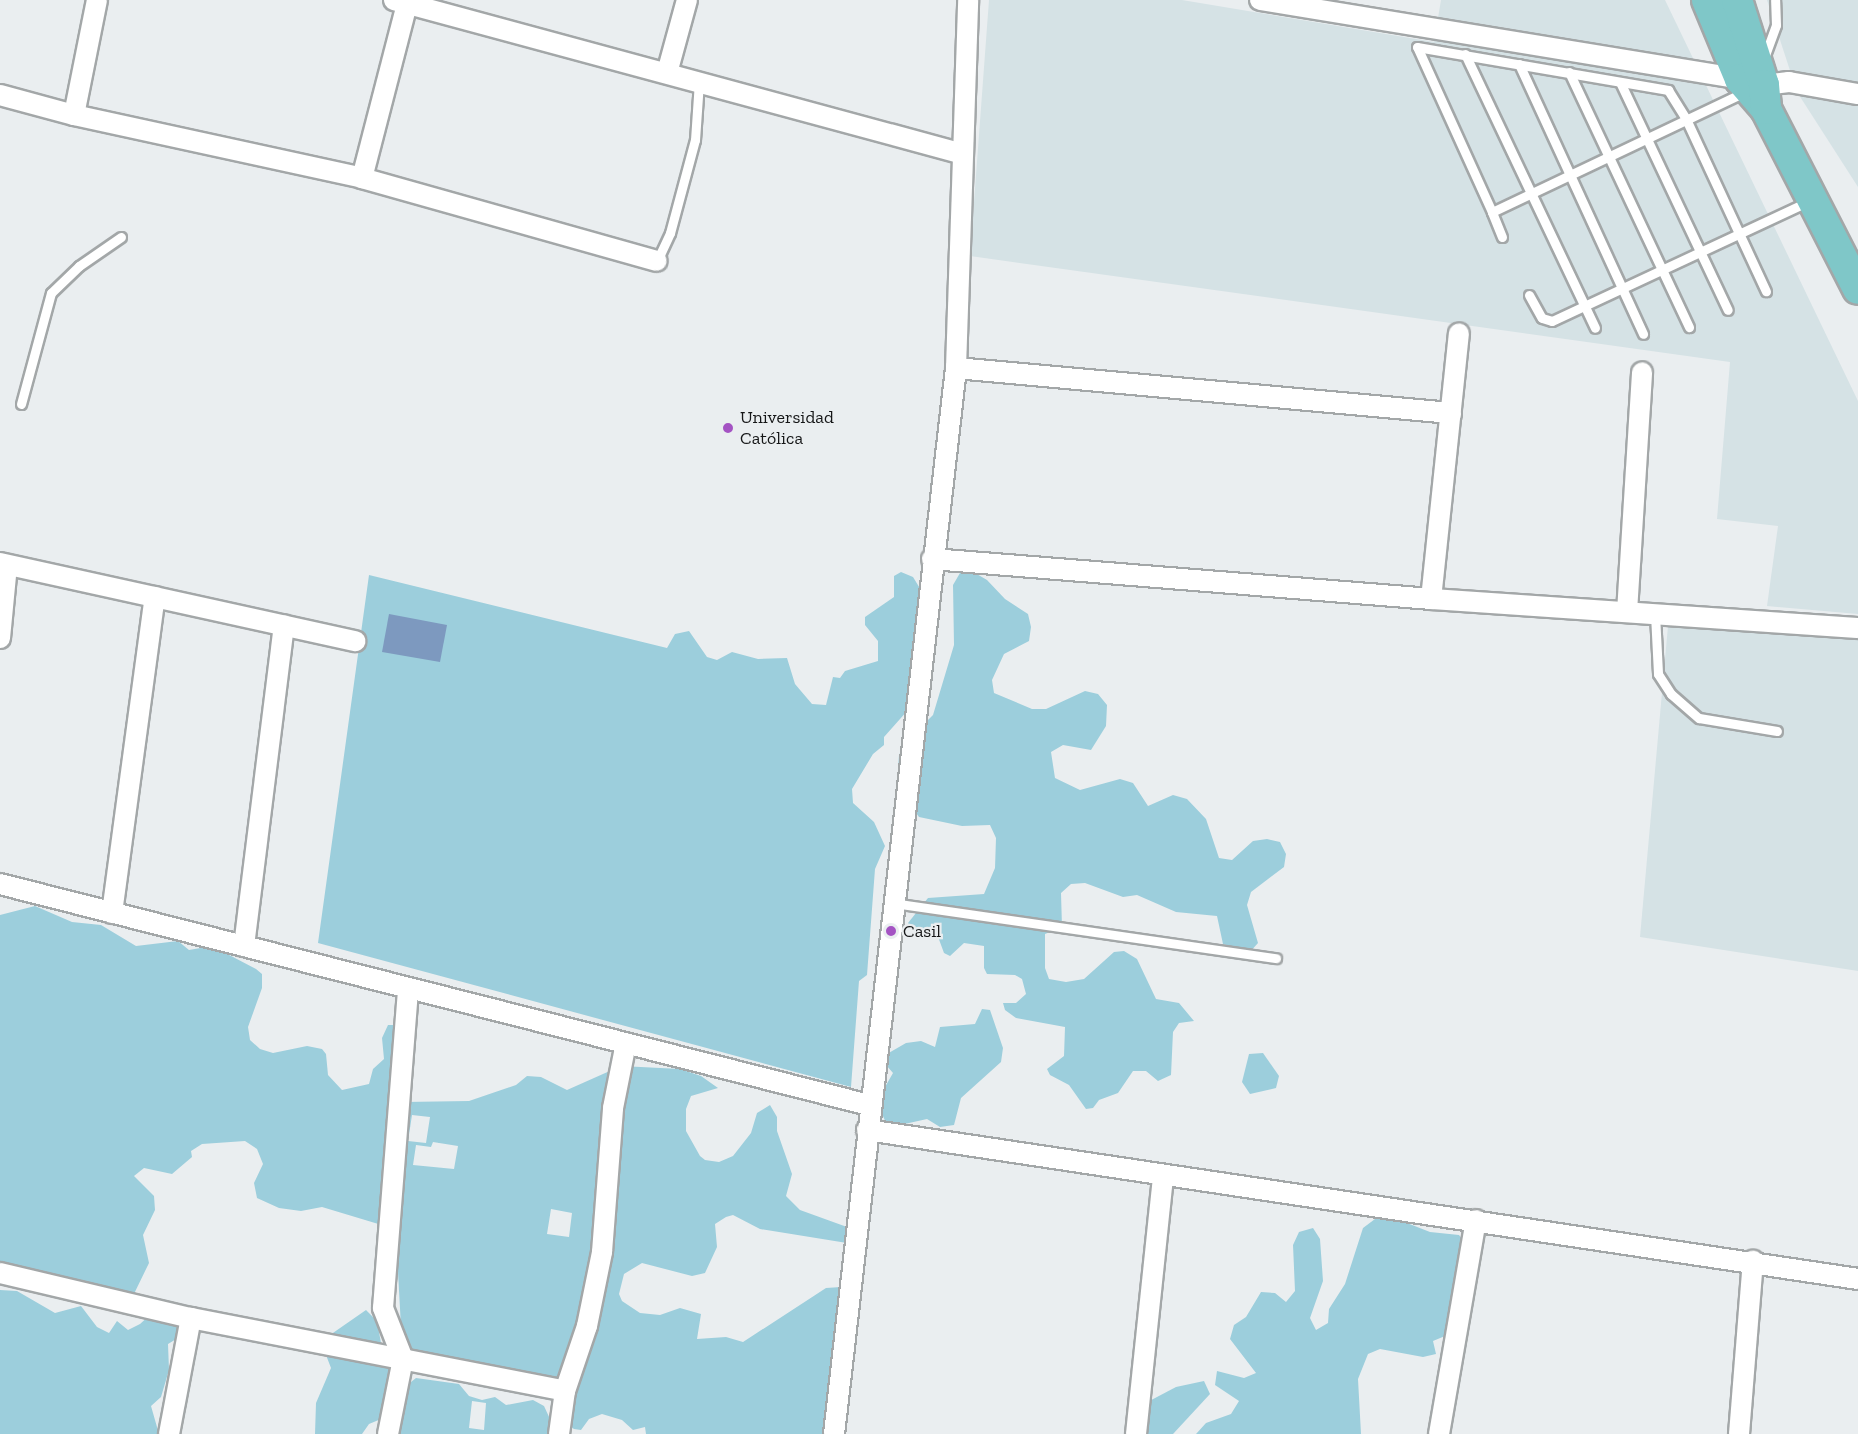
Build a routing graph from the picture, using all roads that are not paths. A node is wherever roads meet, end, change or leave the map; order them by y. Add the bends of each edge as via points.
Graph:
1 (97, 0) edge
2 (687, 0) edge
3 (968, 0) edge
4 (1260, 0) edge
5 (1707, 0) edge
6 (1737, 0) edge
7 (1775, 0) edge
8 (403, 1) edge
9 (1465, 54) junction
10 (1519, 64) junction
11 (1569, 72) junction
12 (667, 74) junction
13 (699, 82) junction
14 (1620, 82) junction
15 (1755, 86) junction
16 (1858, 94) edge
17 (0, 95) edge
18 (74, 115) junction
19 (1686, 119) junction
20 (1647, 139) junction
21 (963, 154) junction
22 (1608, 158) junction
23 (1569, 177) junction
24 (362, 178) junction
25 (1533, 194) junction
26 (1810, 200) junction
27 (1492, 212) junction
28 (1739, 234) junction
29 (121, 237) dead end
30 (1502, 237) dead end
31 (1701, 251) junction
32 (657, 261) joint
33 (1662, 270) junction
34 (1622, 288) junction
35 (1858, 289) edge
36 (1766, 291) dead end
37 (1529, 295) dead end
38 (1585, 306) junction
39 (1728, 310) dead end
40 (1689, 327) dead end
41 (1595, 328) dead end
42 (1460, 333) dead end
43 (1643, 334) dead end
44 (956, 368) junction
45 (1642, 372) dead end
46 (21, 404) dead end
47 (1451, 413) junction
48 (932, 559) junction
49 (3, 564) edge
50 (154, 597) junction
51 (1431, 599) junction
52 (1627, 612) junction
53 (1656, 614) junction
54 (284, 625) junction
55 (1858, 628) edge
56 (0, 638) edge
57 (356, 641) dead end
58 (1777, 731) dead end
59 (0, 884) edge
60 (893, 903) junction
61 (112, 913) junction
62 (244, 946) junction
63 (1276, 958) dead end
64 (408, 988) junction
65 (626, 1043) junction
66 (869, 1105) junction
67 (867, 1130) junction
68 (1163, 1176) junction
69 (1476, 1220) junction
70 (1753, 1261) junction
71 (0, 1273) edge
72 (1858, 1279) edge
73 (191, 1318) junction
74 (403, 1359) junction
75 (565, 1391) junction
76 (169, 1434) edge
77 (388, 1434) edge
78 (559, 1434) edge
79 (834, 1434) edge
80 (1136, 1434) edge
81 (1439, 1434) edge
82 (1739, 1434) edge

1 - 18 street
2 - 12 street
3 - 21 street
4 - 15 street
5 - 15 main road
6 - 15 main road
7 - 15 lane via 1776,26
8 - 12 street
8 - 24 street
9 - 10 lane
9 - 25 lane
9 - 27 lane via 1421,46 1415,49
10 - 11 lane
10 - 23 lane
11 - 14 lane
11 - 22 lane
12 - 13 street
13 - 21 street
13 - 32 lane via 695,140 670,233
14 - 19 lane via 1668,90
14 - 20 lane
15 - 16 street via 1789,82
15 - 19 lane
15 - 26 main road
17 - 18 street
18 - 24 street
19 - 20 lane
19 - 28 lane
20 - 22 lane
20 - 31 lane
21 - 44 street
22 - 23 lane
22 - 33 lane
23 - 25 lane
23 - 34 lane
24 - 32 street
25 - 27 lane
25 - 38 lane
26 - 28 lane
26 - 35 main road
27 - 30 lane
28 - 31 lane
28 - 36 lane
29 - 46 lane via 79,266 51,293
31 - 33 lane
31 - 39 lane
33 - 34 lane
33 - 40 lane
34 - 38 lane
34 - 43 lane
37 - 38 lane via 1546,321
38 - 41 lane
42 - 47 street
44 - 47 street
44 - 48 street
45 - 52 street
47 - 51 street
48 - 51 street
48 - 60 street
49 - 50 street
49 - 56 street
50 - 54 street
50 - 61 street
51 - 52 street
52 - 53 street
53 - 55 street
53 - 58 lane via 1658,674 1671,694 1700,718
54 - 57 street
54 - 62 street
59 - 61 street
60 - 63 lane
60 - 66 street
61 - 62 street
62 - 64 street
64 - 65 street
64 - 74 street via 383,1308
65 - 66 street
65 - 75 street via 612,1108 602,1252 587,1326
66 - 67 street
67 - 68 street
67 - 79 street
68 - 69 street
68 - 80 street
69 - 70 street
69 - 81 street
70 - 72 street
70 - 82 street
71 - 73 street
73 - 74 street
73 - 76 street
74 - 75 street
74 - 77 street
75 - 78 street

